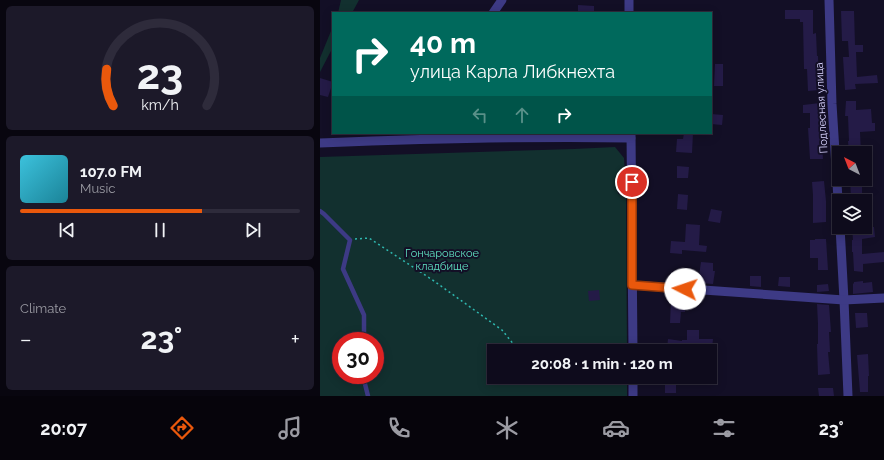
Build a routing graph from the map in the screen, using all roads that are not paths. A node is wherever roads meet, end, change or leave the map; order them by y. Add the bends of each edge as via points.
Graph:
1 (502, 0) edge
2 (629, 0) edge
3 (829, 0) edge
4 (494, 12) edge
5 (629, 12) edge
6 (631, 135) edge
7 (457, 136) edge
8 (320, 142) edge
9 (838, 194) edge
10 (320, 212) edge
11 (840, 234) edge
12 (632, 285) junction
13 (884, 298) edge
14 (844, 300) junction
15 (364, 332) edge
16 (633, 344) edge
17 (365, 384) edge
18 (633, 384) edge
19 (368, 396) edge
20 (633, 396) edge
21 (848, 396) edge

1 - 4 street
2 - 5 street
3 - 9 street, Подлесная улица
6 - 7 street
6 - 12 street
7 - 8 street
10 - 15 lane via 350,240 343,269 364,315
11 - 14 street
12 - 14 street
12 - 16 street
13 - 14 street
14 - 21 street
17 - 19 lane
18 - 20 street

